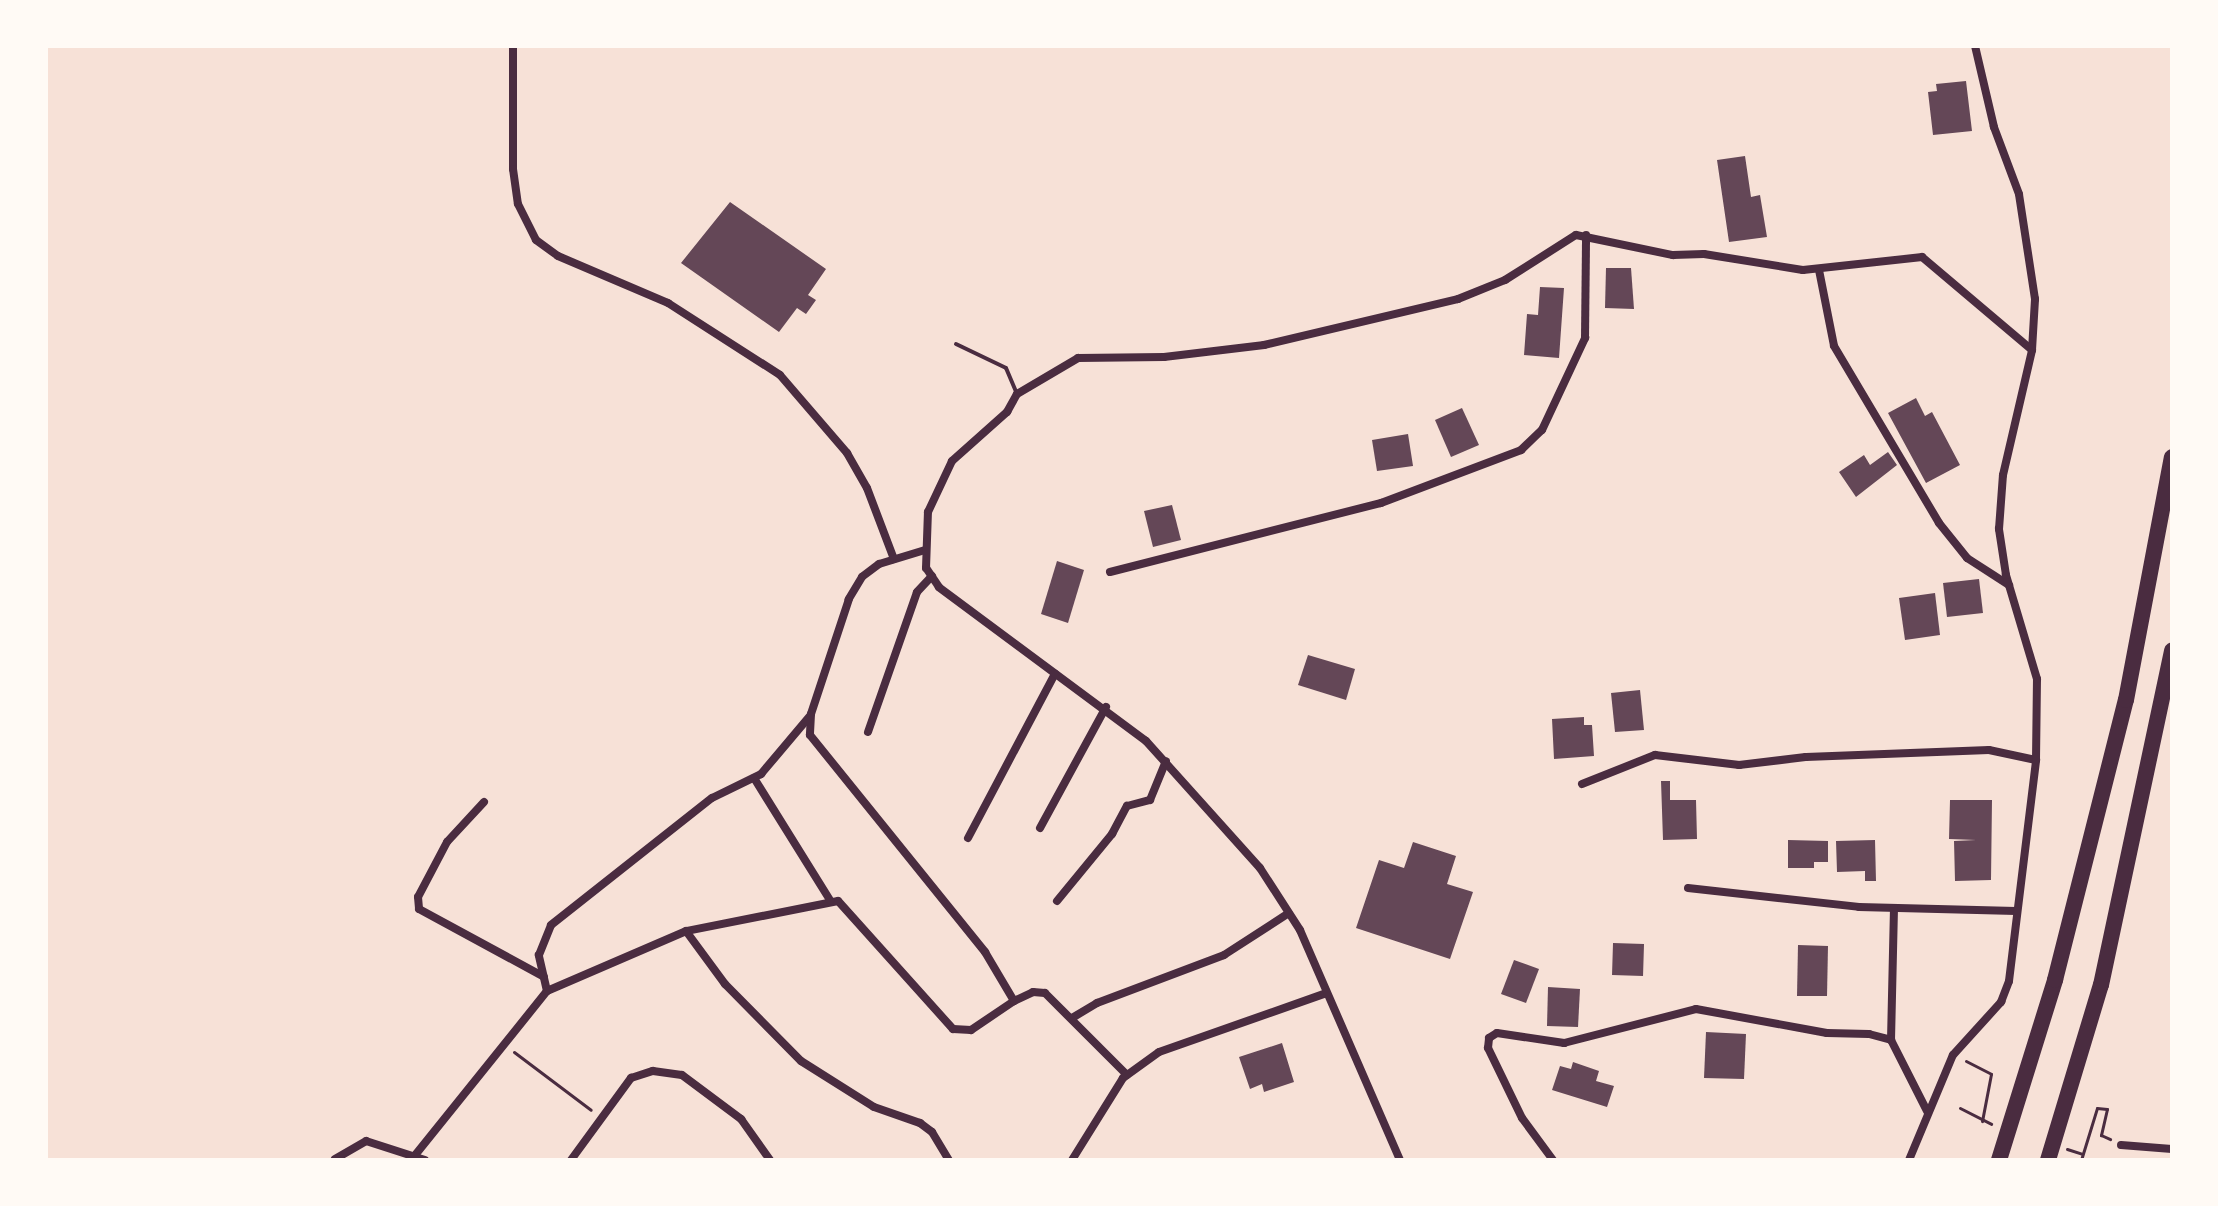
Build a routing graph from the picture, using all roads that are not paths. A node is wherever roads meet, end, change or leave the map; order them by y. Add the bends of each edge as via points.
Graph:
1 (513, 46) edge
2 (1975, 46) edge
3 (1586, 235) junction
4 (1819, 270) junction
5 (956, 344) dead end
6 (2032, 350) junction
7 (1017, 394) junction
8 (2172, 457) edge
9 (925, 550) junction
10 (894, 559) junction
11 (1110, 572) dead end
12 (932, 576) junction
13 (2009, 585) junction
14 (2172, 650) edge
15 (1055, 674) junction
16 (1106, 707) junction
17 (811, 714) junction
18 (868, 732) dead end
19 (2036, 760) junction
20 (1166, 761) junction
21 (754, 778) junction
22 (1582, 784) dead end
23 (484, 802) dead end
24 (1040, 828) dead end
25 (968, 838) dead end
26 (1688, 888) dead end
27 (830, 900) junction
28 (1057, 901) dead end
29 (1894, 908) junction
30 (2016, 911) junction
31 (1289, 913) junction
32 (686, 931) junction
33 (544, 977) junction
34 (547, 991) junction
35 (1324, 994) junction
36 (1014, 1001) junction
37 (1072, 1018) junction
38 (1891, 1040) junction
39 (1127, 1075) junction
40 (1927, 1111) junction
41 (2121, 1145) road end
42 (2172, 1149) edge
43 (2051, 1152) edge
44 (416, 1154) junction
45 (335, 1159) edge
46 (425, 1160) edge
47 (571, 1160) edge
48 (770, 1160) edge
49 (949, 1160) edge
50 (1072, 1160) edge
51 (1400, 1160) edge
52 (1553, 1160) edge
53 (1909, 1160) edge
54 (1999, 1160) edge

1 - 10 street via 513,169 518,204 536,240 558,256 668,303 780,375 847,453
2 - 6 street via 2028,231 2035,299
3 - 4 street via 1673,255
3 - 7 street via 1567,237 1505,280 1458,299 1264,345 1164,357 1078,358
3 - 11 street via 1585,338 1542,430 1521,450 1455,480 1381,503
4 - 6 street via 1922,257
4 - 13 street via 1834,346 1939,523 1967,558
5 - 7 lane via 1006,368
6 - 13 street via 2003,475 1999,529
7 - 9 street via 1007,412 973,439 938,483 928,512
8 - 54 highway via 2126,700 2055,980
9 - 10 street
9 - 12 street
10 - 17 street via 862,577 849,599
12 - 15 street via 939,587
12 - 18 street via 913,602
13 - 19 street via 2037,679
14 - 43 highway via 2101,985
15 - 16 street
15 - 25 street
16 - 20 street
16 - 24 street
17 - 21 street
17 - 36 street via 814,743 943,897
19 - 22 street via 1989,750 1739,765 1655,755
19 - 30 street
20 - 28 street via 1150,800 1127,806 1112,834
20 - 31 street via 1260,868
21 - 27 street
21 - 33 street via 712,798 551,925 539,955
23 - 33 street via 447,842 418,897 419,909
26 - 29 street
27 - 32 street
27 - 36 street via 845,905 953,1029 971,1030
29 - 30 street
29 - 38 street
30 - 40 street via 2009,981 2001,1002 1953,1055
31 - 35 street
31 - 37 street via 1224,955 1097,1003
32 - 34 street
32 - 49 street via 725,984 801,1061 874,1107 920,1123
33 - 34 street
34 - 44 street
35 - 39 street via 1159,1052
35 - 51 street
36 - 37 street via 1042,992
37 - 39 street
38 - 40 street
38 - 52 street via 1696,1009 1564,1043 1497,1033 1489,1038 1488,1048 1522,1118
39 - 50 street
40 - 53 street
41 - 42 street
44 - 45 street via 366,1141
44 - 46 street
47 - 48 street via 631,1078 642,1072 674,1071 741,1119

